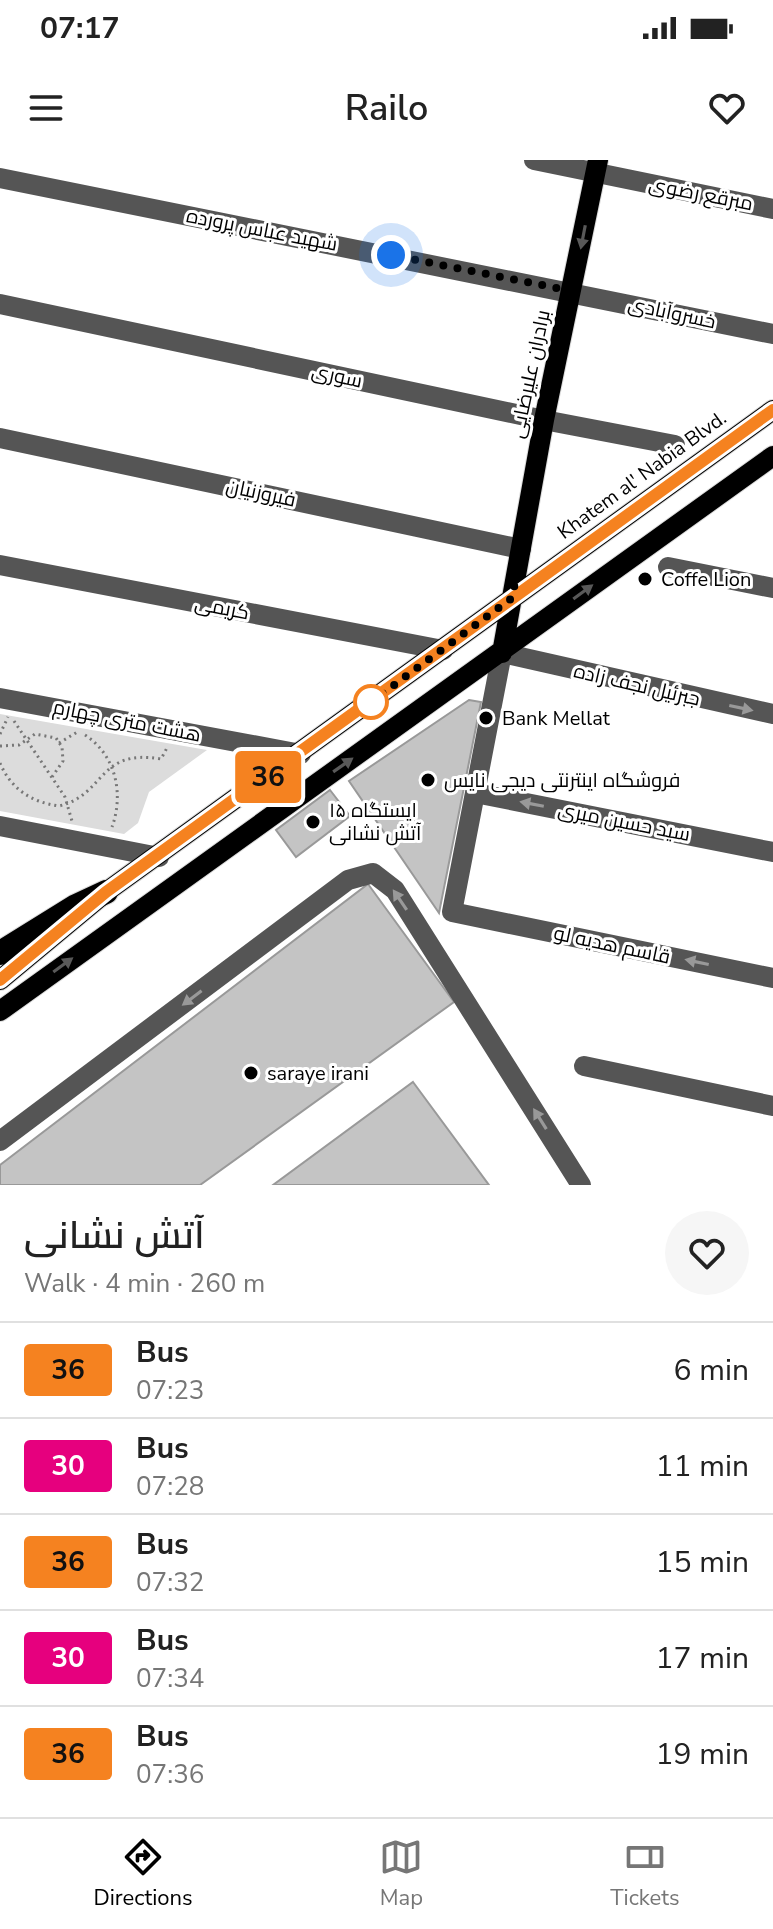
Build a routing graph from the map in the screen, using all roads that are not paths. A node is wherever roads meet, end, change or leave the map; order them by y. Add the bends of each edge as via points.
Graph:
1 (534, 160) edge
2 (596, 166) edge
3 (0, 178) edge
4 (773, 209) edge
5 (572, 291) junction
6 (0, 304) edge
7 (773, 334) edge
8 (773, 410) edge
9 (544, 420) junction
10 (0, 438) edge
11 (675, 445) dead end
12 (773, 456) edge
13 (521, 549) junction
14 (0, 565) edge
15 (668, 567) dead end
16 (773, 588) edge
17 (512, 598) junction
18 (443, 650) junction
19 (502, 653) junction
20 (0, 698) edge
21 (773, 714) edge
22 (301, 754) junction
23 (475, 793) junction
24 (0, 826) edge
25 (773, 852) edge
26 (159, 857) junction
27 (106, 892) junction
28 (0, 953) edge
29 (773, 978) edge
30 (0, 980) edge
31 (0, 1011) edge
32 (584, 1066) dead end
33 (773, 1106) edge
34 (0, 1141) edge
35 (581, 1185) edge

1 - 2 street, مبرقع رضوی
2 - 4 street, مبرقع رضوی
2 -> 5 main road, برادران علیرضایی
3 - 5 street, شهید عباس پرورده
5 - 7 street, خسروآبادی
5 - 9 main road, برادران علیرضایی
6 - 9 street, سوری
8 - 17 main road, Khatem al' Nabia Blvd.
9 - 11 street, سوری
9 - 13 main road, برادران علیرضایی
10 - 13 street, فیروزنیان
19 -> 12 main road
13 - 17 main road, برادران علیرضایی
14 - 18 street, کریمی
15 - 16 street
17 - 18 main road, Khatem al' Nabia Blvd.
17 - 19 main road, برادران علیرضایی
18 - 22 main road, Khatem al' Nabia Blvd.
19 -> 21 street, جبرئیل نجف زاده
19 - 23 street
31 -> 19 main road
20 - 22 street, هشت متری چهارم
22 - 26 main road, Khatem al' Nabia Blvd.
25 -> 23 street, سید حسین میری
29 -> 23 street, قاسم هدیه لو via 452,912
24 - 26 street
26 - 27 main road, Khatem al' Nabia Blvd.
27 - 28 highway
27 - 30 main road, Khatem al' Nabia Blvd.
32 - 33 street
35 -> 34 street via 395,890 373,873 348,880

